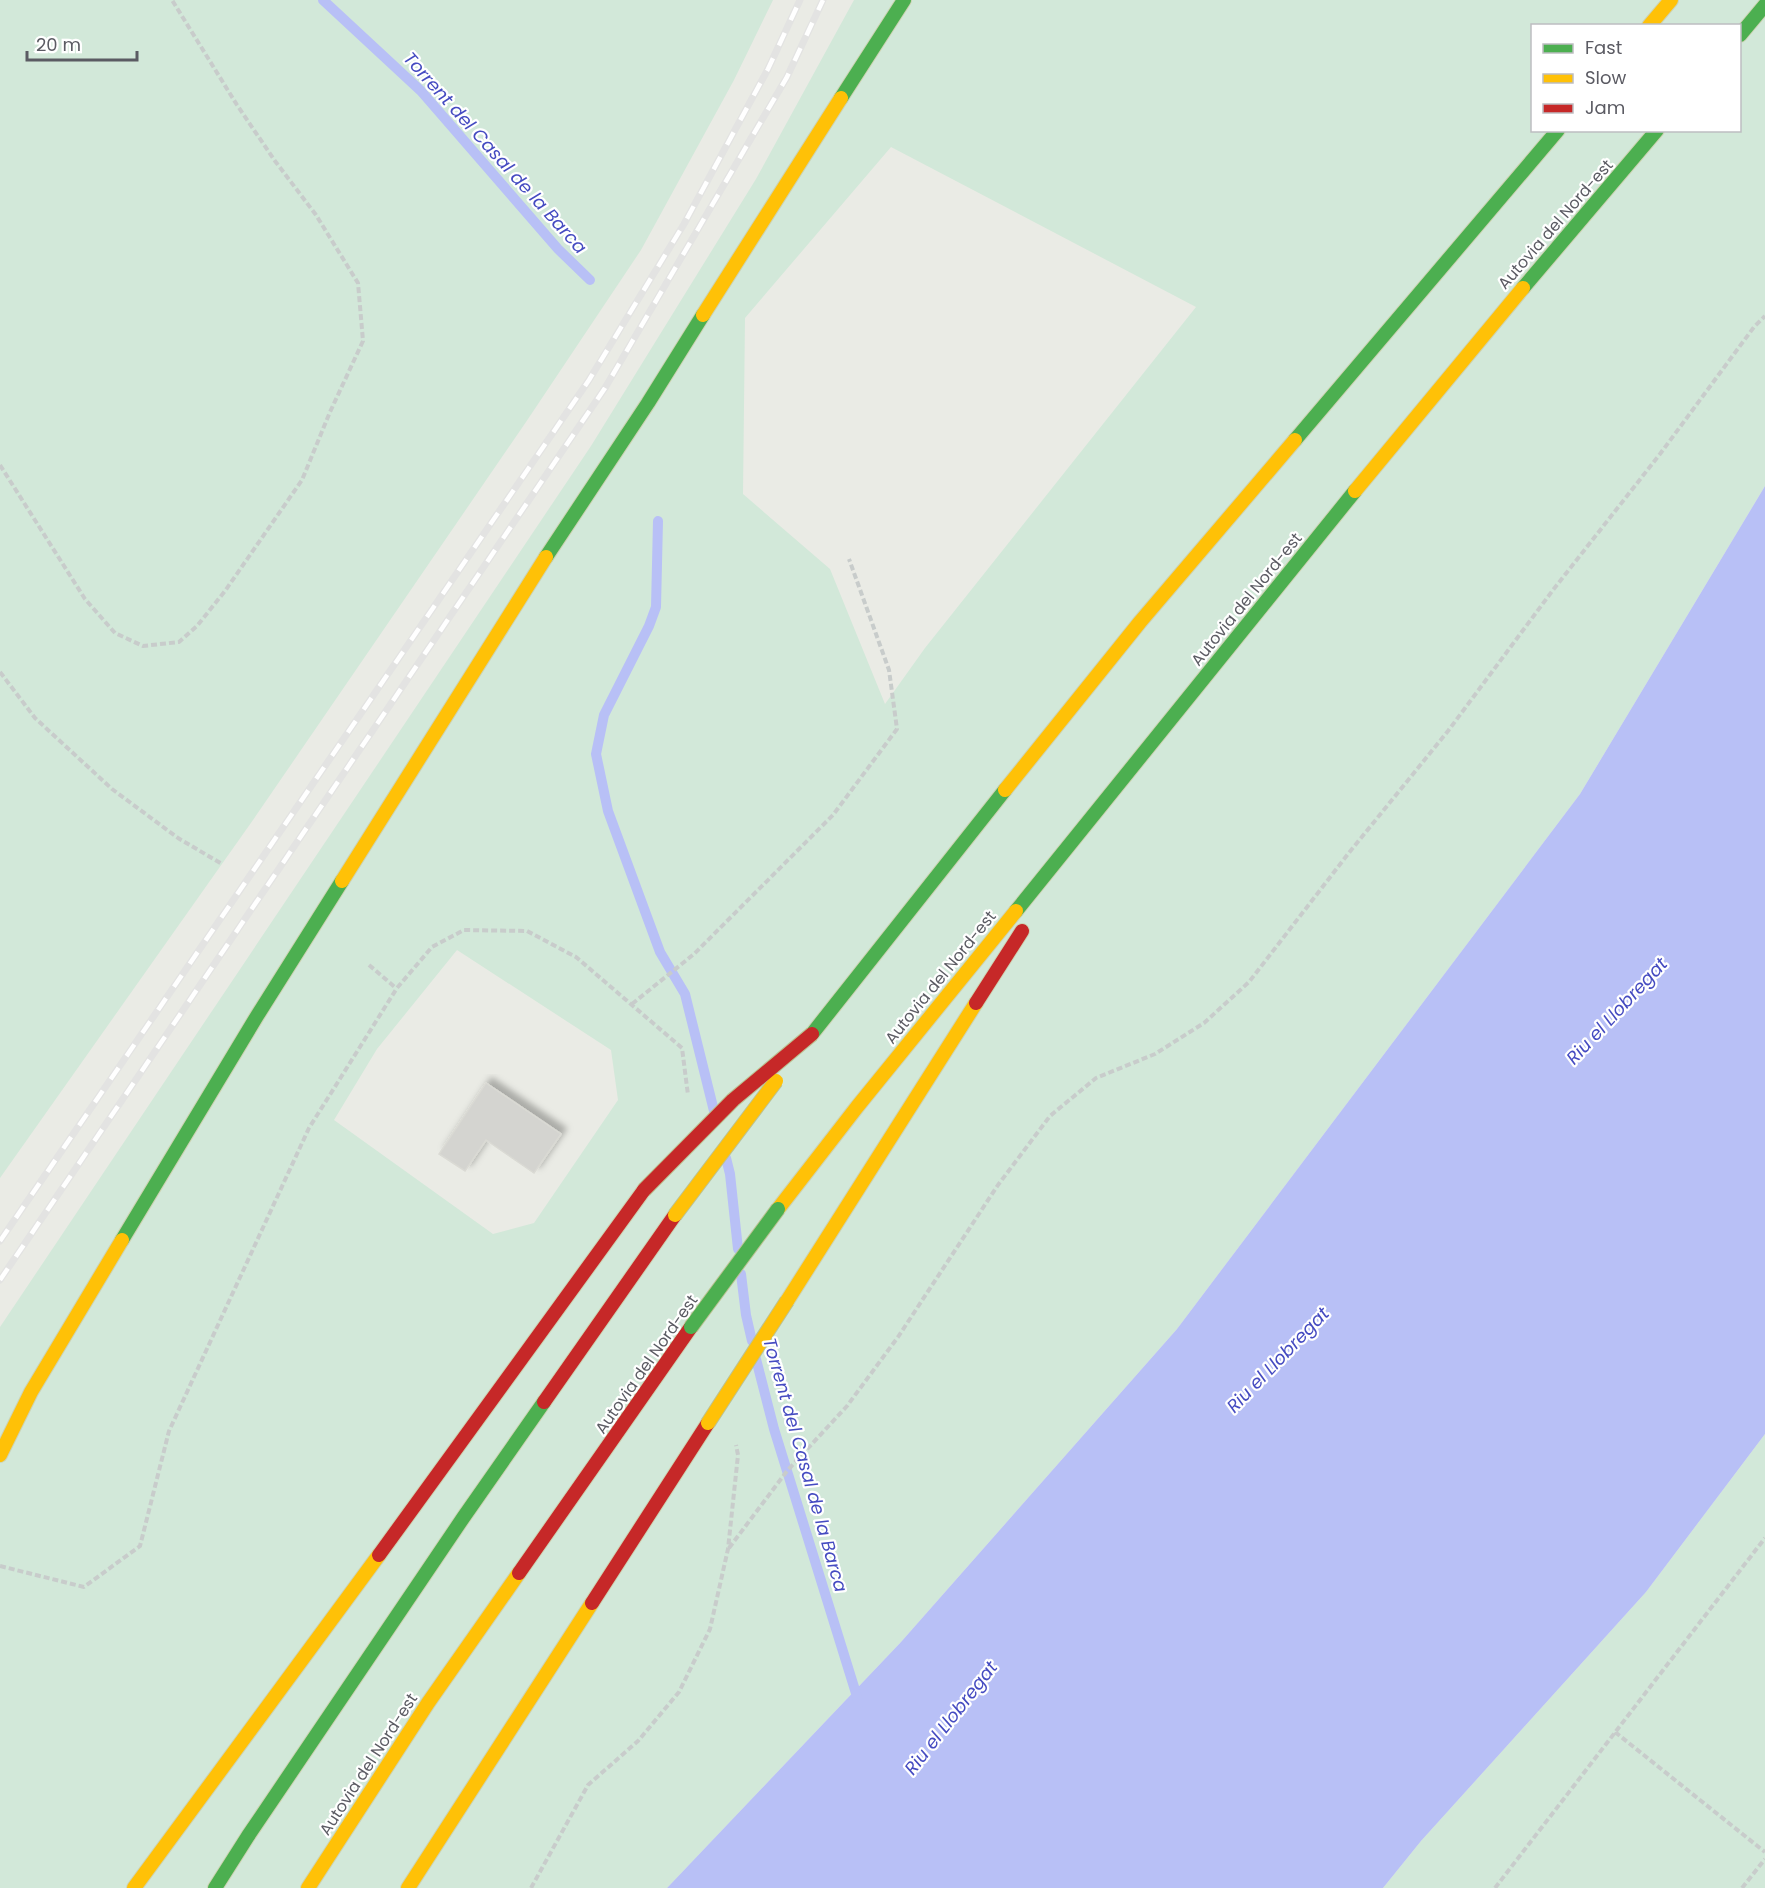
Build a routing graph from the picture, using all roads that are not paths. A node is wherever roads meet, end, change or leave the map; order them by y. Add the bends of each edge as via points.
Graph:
1 (904, 0) edge
2 (1671, 0) edge
3 (1765, 5) edge
4 (1651, 24) edge
5 (1741, 34) edge
6 (1556, 132) edge
7 (1655, 132) edge
8 (1101, 805) junction
9 (1038, 904) dead end
10 (1026, 924) dead end
11 (812, 1034) junction
12 (0, 1455) edge
13 (134, 1888) edge
14 (215, 1888) edge
15 (308, 1888) edge
16 (408, 1888) edge

1 - 12 main road via 524,590 257,1016 31,1392
2 - 4 main road
3 - 5 main road
6 - 11 main road via 1126,640
7 - 8 main road, Autovia del Nord-est via 1525,284
8 - 9 main road
8 - 15 main road, Autovia del Nord-est, bridge via 847,1119 691,1327 428,1703
10 - 16 main road, bridge
11 - 13 main road, bridge via 733,1100 644,1190
11 - 14 main road, bridge via 675,1215 463,1518

